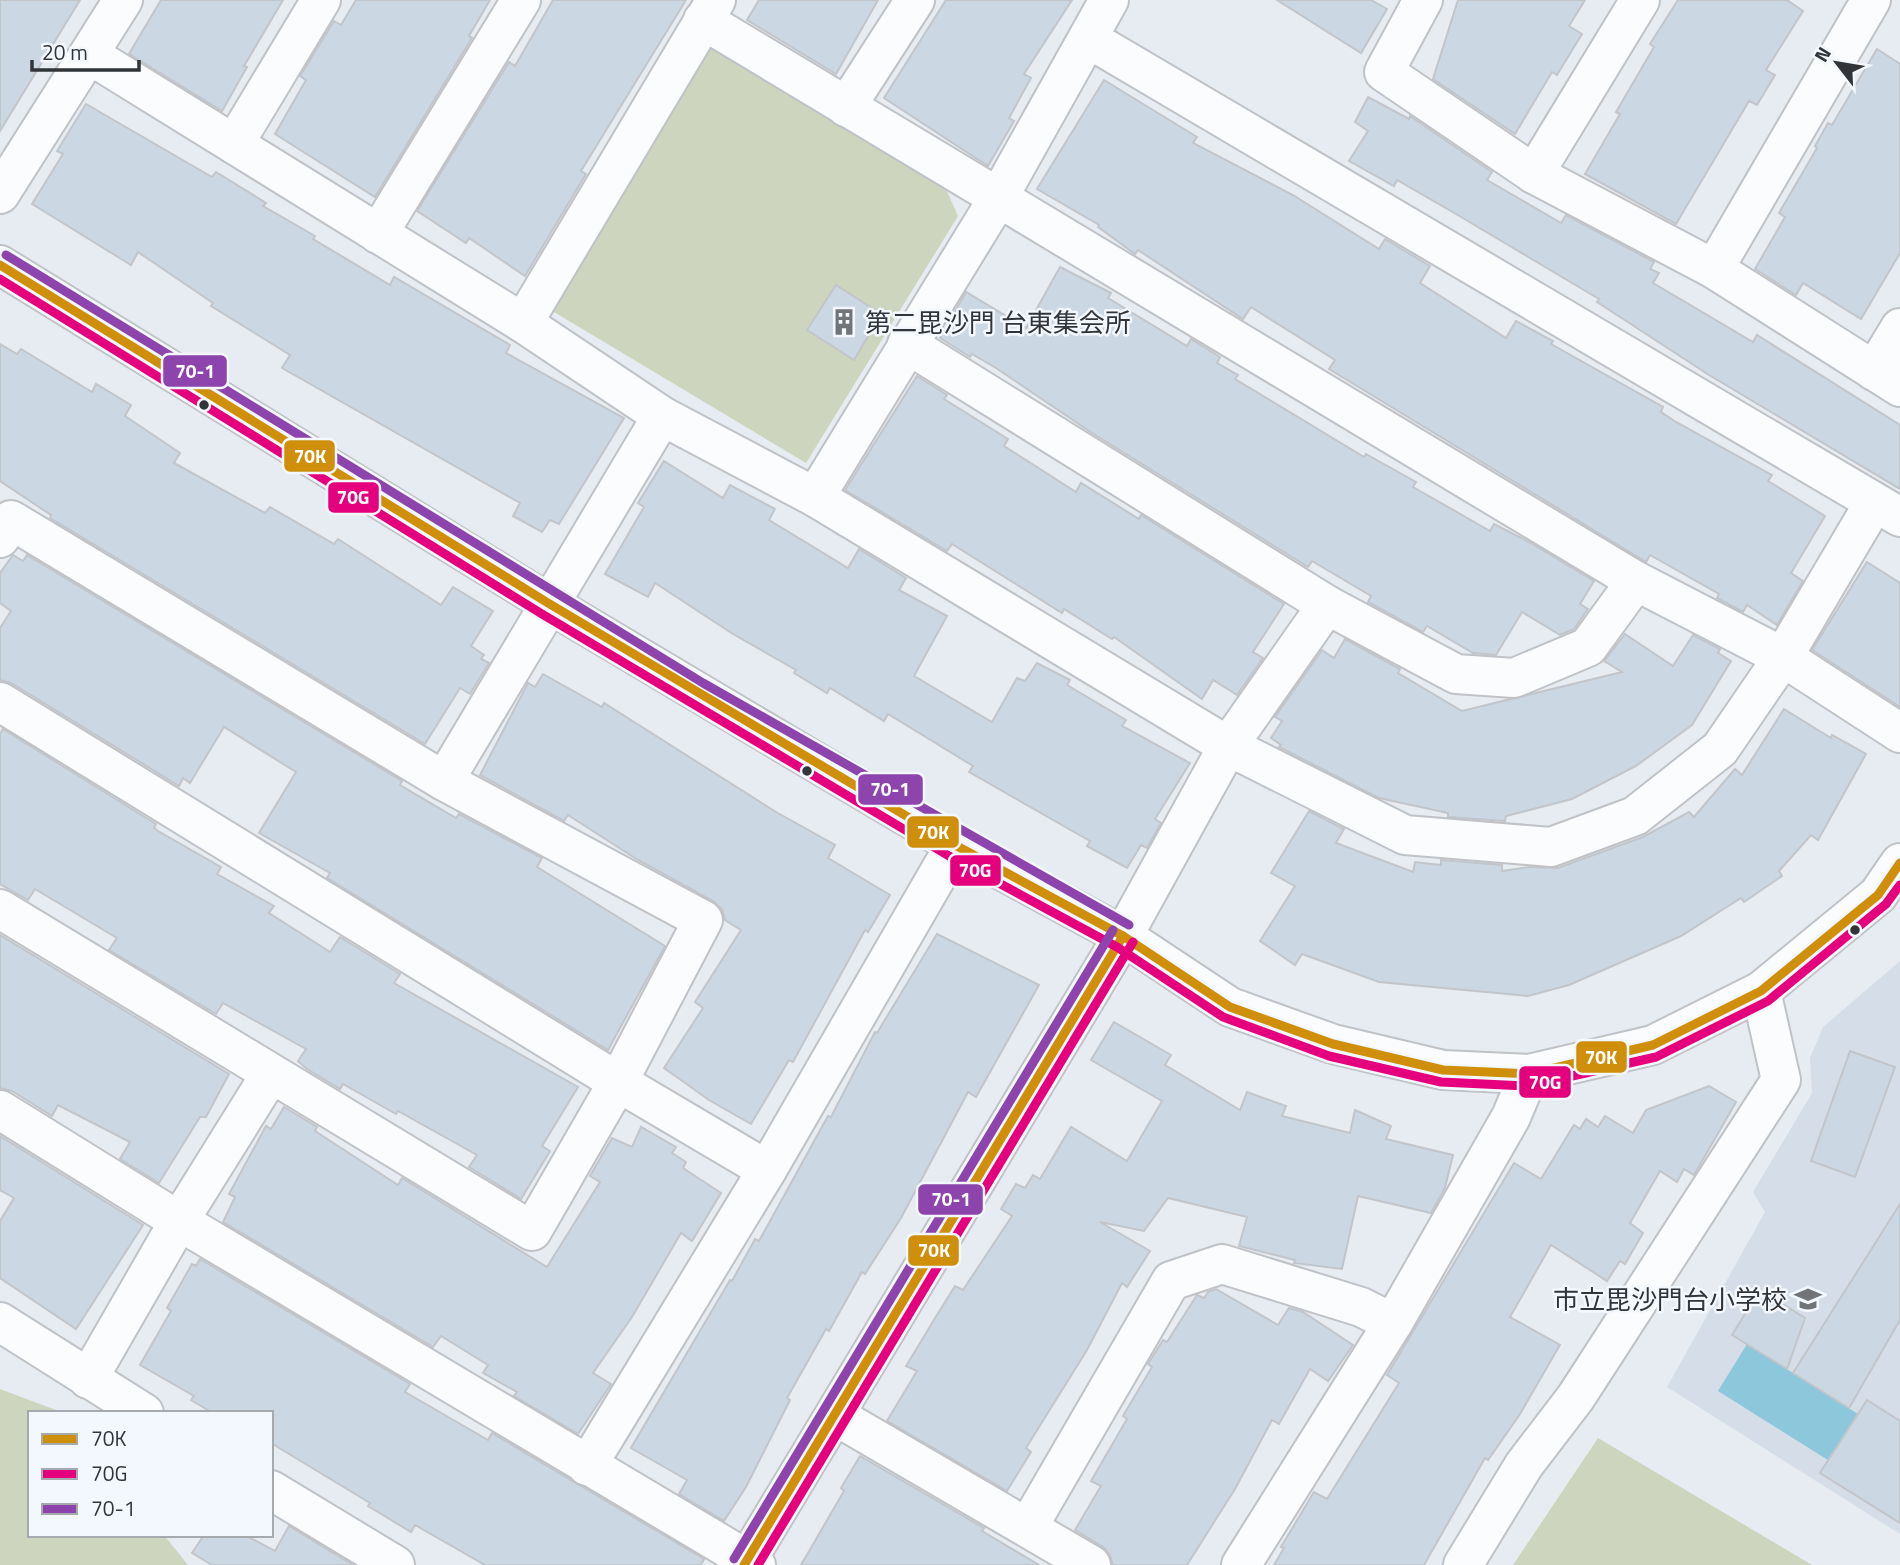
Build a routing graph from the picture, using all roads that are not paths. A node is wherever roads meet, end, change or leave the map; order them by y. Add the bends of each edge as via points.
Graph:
1 (123, 0) edge
2 (321, 0) edge
3 (521, 0) edge
4 (915, 0) edge
5 (1109, 0) edge
6 (1423, 0) edge
7 (1640, 0) edge
8 (1871, 0) edge
9 (709, 10) edge
10 (1089, 39) junction
11 (90, 55) junction
12 (846, 107) junction
13 (234, 144) junction
14 (1534, 174) junction
15 (0, 194) edge
16 (998, 200) junction
17 (379, 234) junction
18 (0, 265) edge
19 (1714, 270) junction
20 (523, 323) junction
21 (1900, 328) edge
22 (907, 344) junction
23 (1887, 379) edge
24 (662, 416) junction
25 (815, 496) junction
26 (1887, 510) edge
27 (0, 538) edge
28 (1636, 581) junction
29 (548, 603) junction
30 (1327, 605) junction
31 (1783, 657) junction
32 (0, 702) edge
33 (1900, 733) edge
34 (1228, 746) junction
35 (444, 782) junction
36 (955, 845) junction
37 (1900, 863) edge
38 (0, 909) edge
39 (1123, 936) junction
40 (1761, 991) junction
41 (1529, 1074) junction
42 (270, 1075) junction
43 (618, 1082) junction
44 (0, 1110) edge
45 (767, 1170) junction
46 (178, 1221) junction
47 (0, 1322) edge
48 (1393, 1323) junction
49 (88, 1378) junction
50 (141, 1411) edge
51 (836, 1416) junction
52 (587, 1466) junction
53 (273, 1491) edge
54 (1028, 1527) junction
55 (384, 1562) edge
56 (749, 1563) edge
57 (1091, 1565) edge
58 (1241, 1565) edge
59 (1463, 1565) edge

1 - 11 street
2 - 13 street
3 - 17 street
4 - 12 street
5 - 10 street
6 - 14 street via 1384,72
7 - 14 street
8 - 19 street
9 - 12 street
9 - 20 street
10 - 16 street
10 - 26 street
11 - 13 street
11 - 15 street
12 - 16 street
13 - 17 street
14 - 19 street
16 - 22 street
16 - 28 street
17 - 20 street
18 - 29 street
19 - 23 street
20 - 24 street
21 - 23 street
22 - 25 street
22 - 30 street
24 - 25 street
24 - 29 street
25 - 34 street
26 - 31 street
27 - 35 street via 11,520
28 - 30 street via 1588,647 1514,678 1456,674
28 - 31 street
29 - 35 street
29 - 36 street
30 - 34 street
31 - 33 street
31 - 34 street via 1720,749 1634,816 1551,847 1405,835
32 - 43 street
34 - 39 street
35 - 43 street via 703,920
36 - 39 street
36 - 45 street
37 - 40 street via 1878,895
38 - 42 street
39 - 41 street via 1230,1007 1333,1044 1443,1070
39 - 51 street
40 - 41 street via 1653,1045
40 - 59 street via 1781,1080 1576,1397 1524,1465
41 - 48 street via 1511,1117
42 - 43 street via 532,1231
42 - 46 street
43 - 45 street
44 - 46 street
45 - 52 street
46 - 49 street
46 - 52 street
47 - 49 street
48 - 54 street via 1361,1307 1222,1264 1171,1281
48 - 58 street
49 - 50 street
51 - 54 street
51 - 56 street
52 - 56 street
53 - 55 street
54 - 57 street

